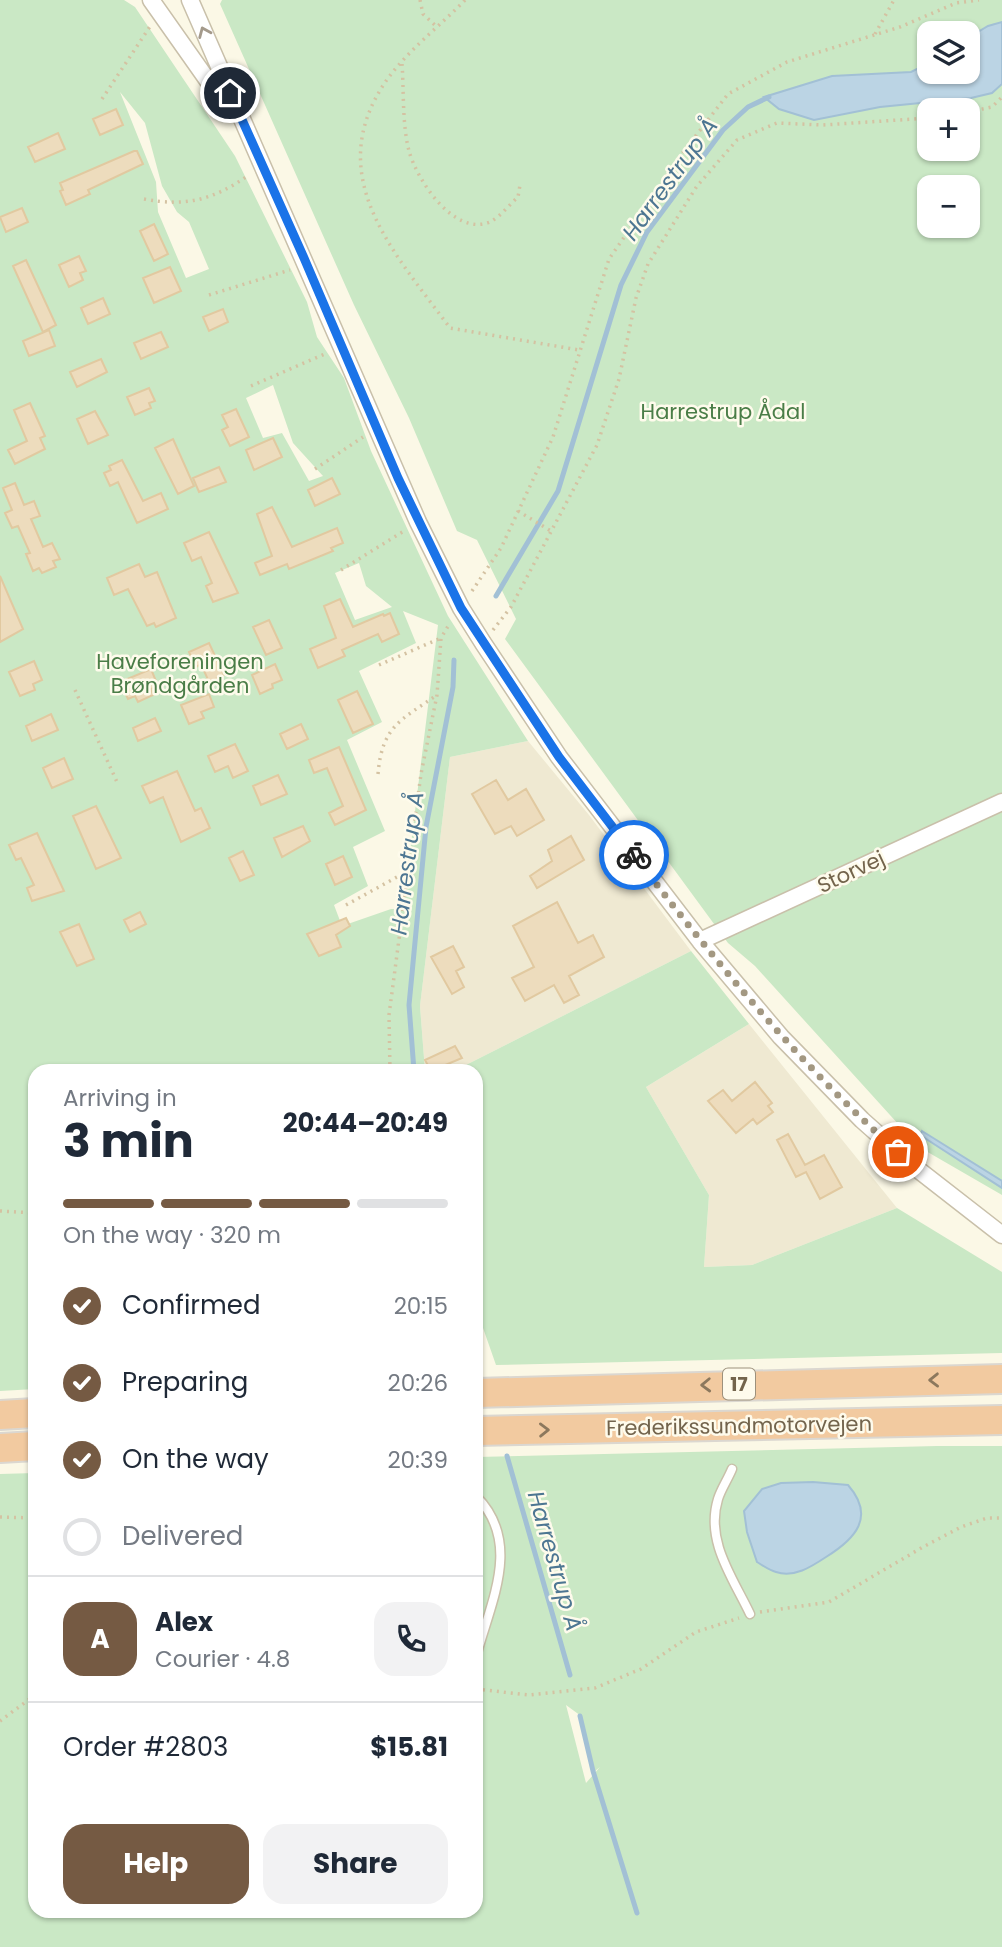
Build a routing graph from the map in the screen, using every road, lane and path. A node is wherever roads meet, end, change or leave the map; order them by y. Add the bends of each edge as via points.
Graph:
1 (190, 0) edge
2 (419, 0) edge
3 (465, 0) edge
4 (894, 0) edge
5 (979, 0) edge
6 (156, 6) edge
7 (438, 28) junction
8 (874, 36) junction
9 (402, 62) junction
10 (1002, 97) edge
11 (102, 99) dead end
12 (980, 110) edge
13 (917, 119) edge
14 (250, 140) junction
15 (262, 165) junction
16 (520, 185) dead end
17 (144, 199) dead end
18 (307, 266) junction
19 (209, 295) dead end
20 (342, 347) junction
21 (579, 350) junction
22 (251, 386) dead end
23 (376, 428) junction
24 (315, 469) dead end
25 (518, 511) junction
26 (418, 522) junction
27 (551, 531) junction
28 (341, 570) dead end
29 (461, 608) junction
30 (441, 638) junction
31 (483, 643) junction
32 (379, 665) dead end
33 (75, 690) dead end
34 (437, 695) junction
35 (378, 774) dead end
36 (117, 782) dead end
37 (1002, 802) edge
38 (408, 871) junction
39 (346, 905) dead end
40 (700, 942) junction
41 (390, 1064) edge
42 (0, 1211) edge
43 (28, 1213) edge
44 (1002, 1235) edge
45 (1002, 1379) edge
46 (483, 1393) edge
47 (28, 1413) edge
48 (0, 1415) edge
49 (1002, 1420) edge
50 (483, 1431) edge
51 (28, 1446) edge
52 (0, 1448) edge
53 (732, 1469) dead end
54 (483, 1503) edge
55 (0, 1517) edge
56 (28, 1518) edge
57 (750, 1614) dead end
58 (483, 1632) edge
59 (28, 1700) edge
60 (0, 1721) edge

14 -> 1 street
2 - 7 path via 423,14
3 - 7 path
4 - 8 path
5 - 8 path via 956,2
6 - 11 path
6 - 14 street
7 - 9 path
8 - 21 path via 787,62 728,94 609,259
9 - 16 path via 409,150 420,176 449,216 475,225 492,221 518,197
9 - 21 path via 372,104 361,130 359,156 361,179 374,214 395,252 450,328
10 - 12 path via 992,107
13 - 27 path via 777,123 737,140 697,186 648,264 597,445
14 - 15 street
15 - 17 path via 217,194 175,205
15 - 18 street
18 - 19 path
18 - 20 street
20 - 22 path
20 - 23 street
21 - 25 path via 553,437
23 - 24 path
23 - 26 street
25 - 27 path
25 - 29 path via 501,548
26 - 28 path
26 - 29 street
27 - 31 path via 511,607
29 - 30 path
29 - 31 street
30 - 32 path
30 - 34 path
31 - 40 street via 559,757
33 - 36 path
34 - 35 path via 394,725 380,749
34 - 38 path
37 - 40 street, Storvej
38 - 39 path
38 - 41 path via 389,1015
40 - 44 street via 846,1105 916,1168
42 - 43 path
45 -> 46 highway, Frederikssundmotorvejen / 17
47 - 48 highway
50 -> 49 highway, Frederikssundmotorvejen / 17
51 - 52 highway
53 - 57 lane via 718,1499 714,1525 720,1556
54 - 58 lane via 499,1535 502,1565
55 - 56 path
59 - 60 path

